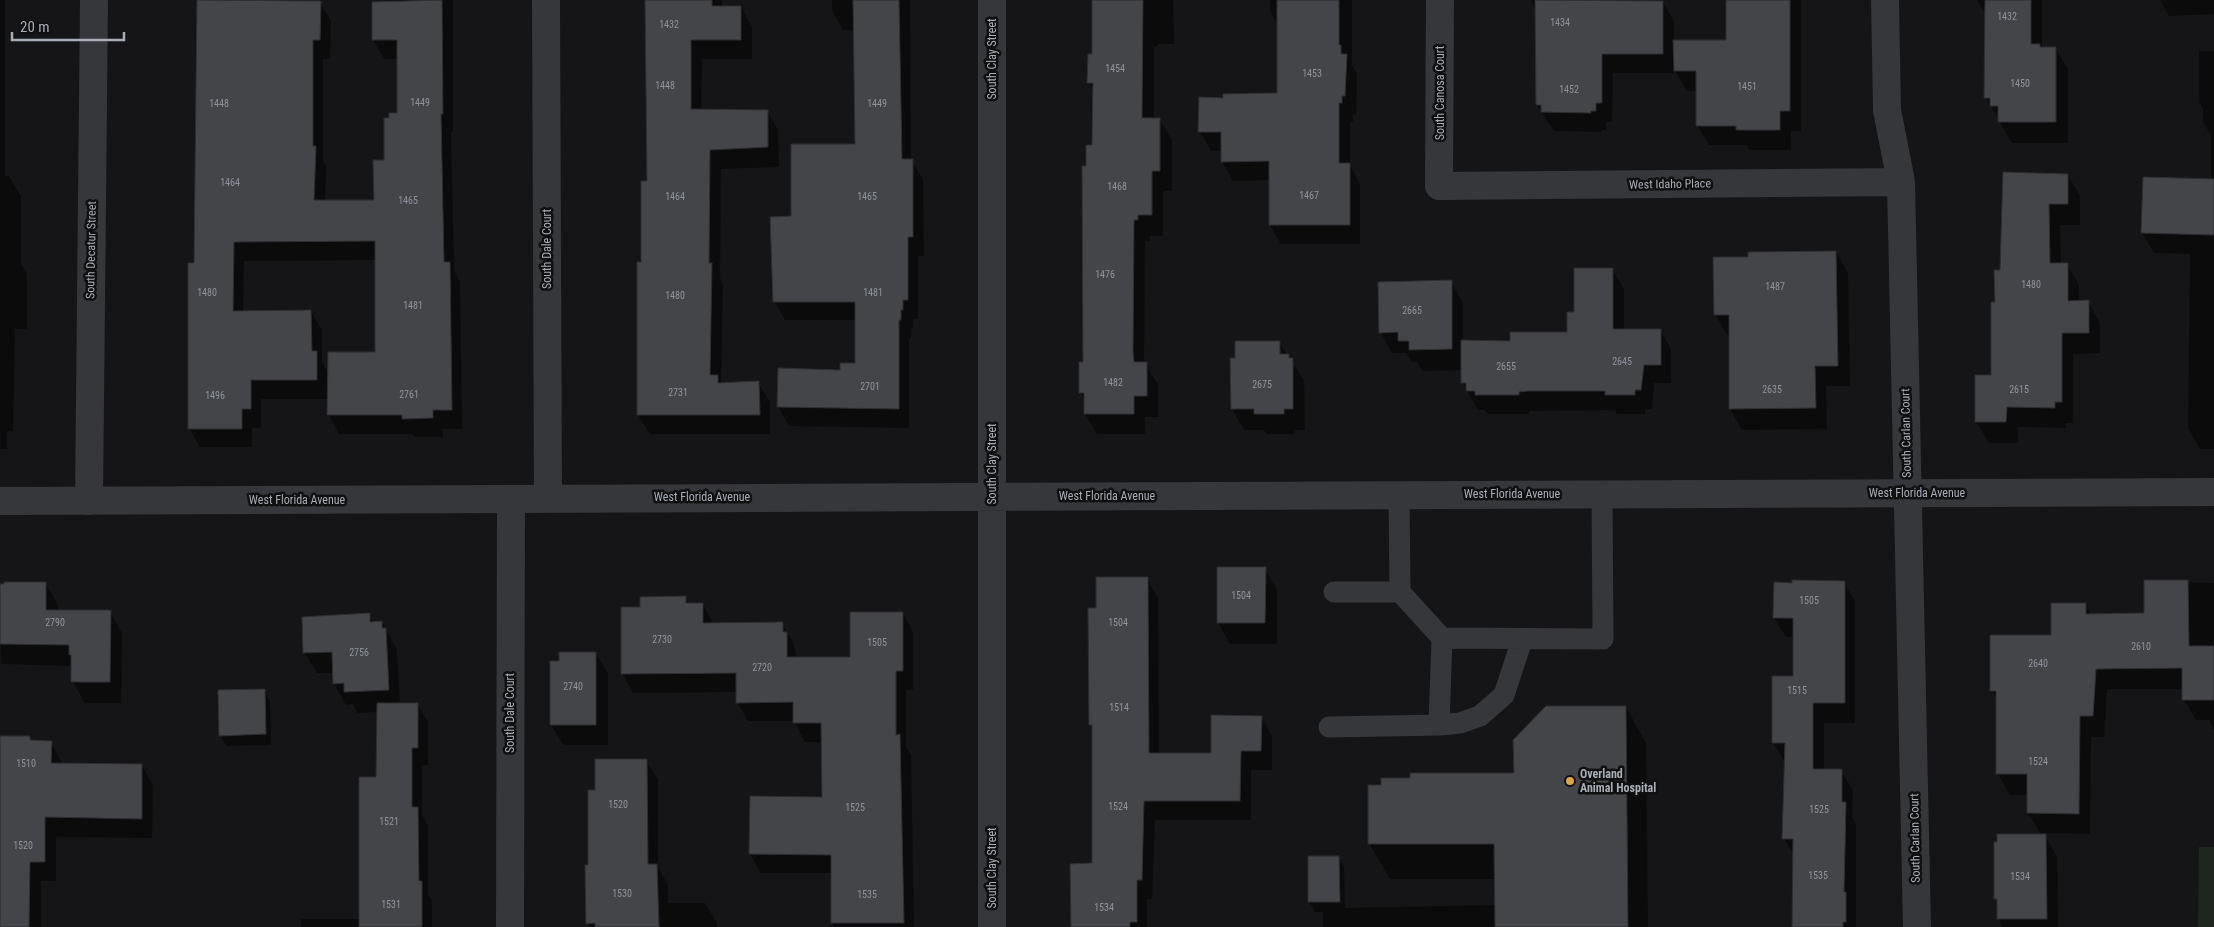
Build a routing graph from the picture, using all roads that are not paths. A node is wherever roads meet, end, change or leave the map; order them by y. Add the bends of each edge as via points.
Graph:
1 (94, 0) edge
2 (546, 0) edge
3 (992, 0) edge
4 (1440, 0) edge
5 (1885, 0) edge
6 (1901, 182) junction
7 (1439, 186) joint
8 (2214, 492) edge
9 (1907, 493) junction
10 (1399, 494) junction
11 (1602, 494) junction
12 (992, 496) junction
13 (548, 498) junction
14 (511, 499) junction
15 (89, 500) junction
16 (0, 501) edge
17 (1334, 592) dead end
18 (1400, 592) junction
19 (1442, 638) junction
20 (1522, 640) junction
21 (1439, 724) junction
22 (1329, 727) dead end
23 (510, 927) edge
24 (992, 927) edge
25 (1917, 927) edge

1 - 15 street, South Decatur Street
2 - 13 street, South Dale Court
3 - 12 street, South Clay Street
4 - 7 street, South Canosa Court
5 - 6 street, South Carlan Court via 1887,110
6 - 7 street, West Idaho Place
6 - 9 street, South Carlan Court
8 - 9 street, West Florida Avenue
9 - 11 street, West Florida Avenue
9 - 25 street, South Carlan Court
10 - 11 street, West Florida Avenue
10 - 12 street, West Florida Avenue
10 - 18 lane
11 - 20 lane via 1603,639
12 - 13 street, West Florida Avenue
12 - 24 street, South Clay Street
13 - 14 street, West Florida Avenue
14 - 15 street, West Florida Avenue
14 - 23 street, South Dale Court
15 - 16 street, West Florida Avenue
17 - 18 lane
18 - 19 lane
19 - 20 lane
19 - 21 lane
20 - 21 lane via 1504,695 1480,716 1460,723
21 - 22 lane

